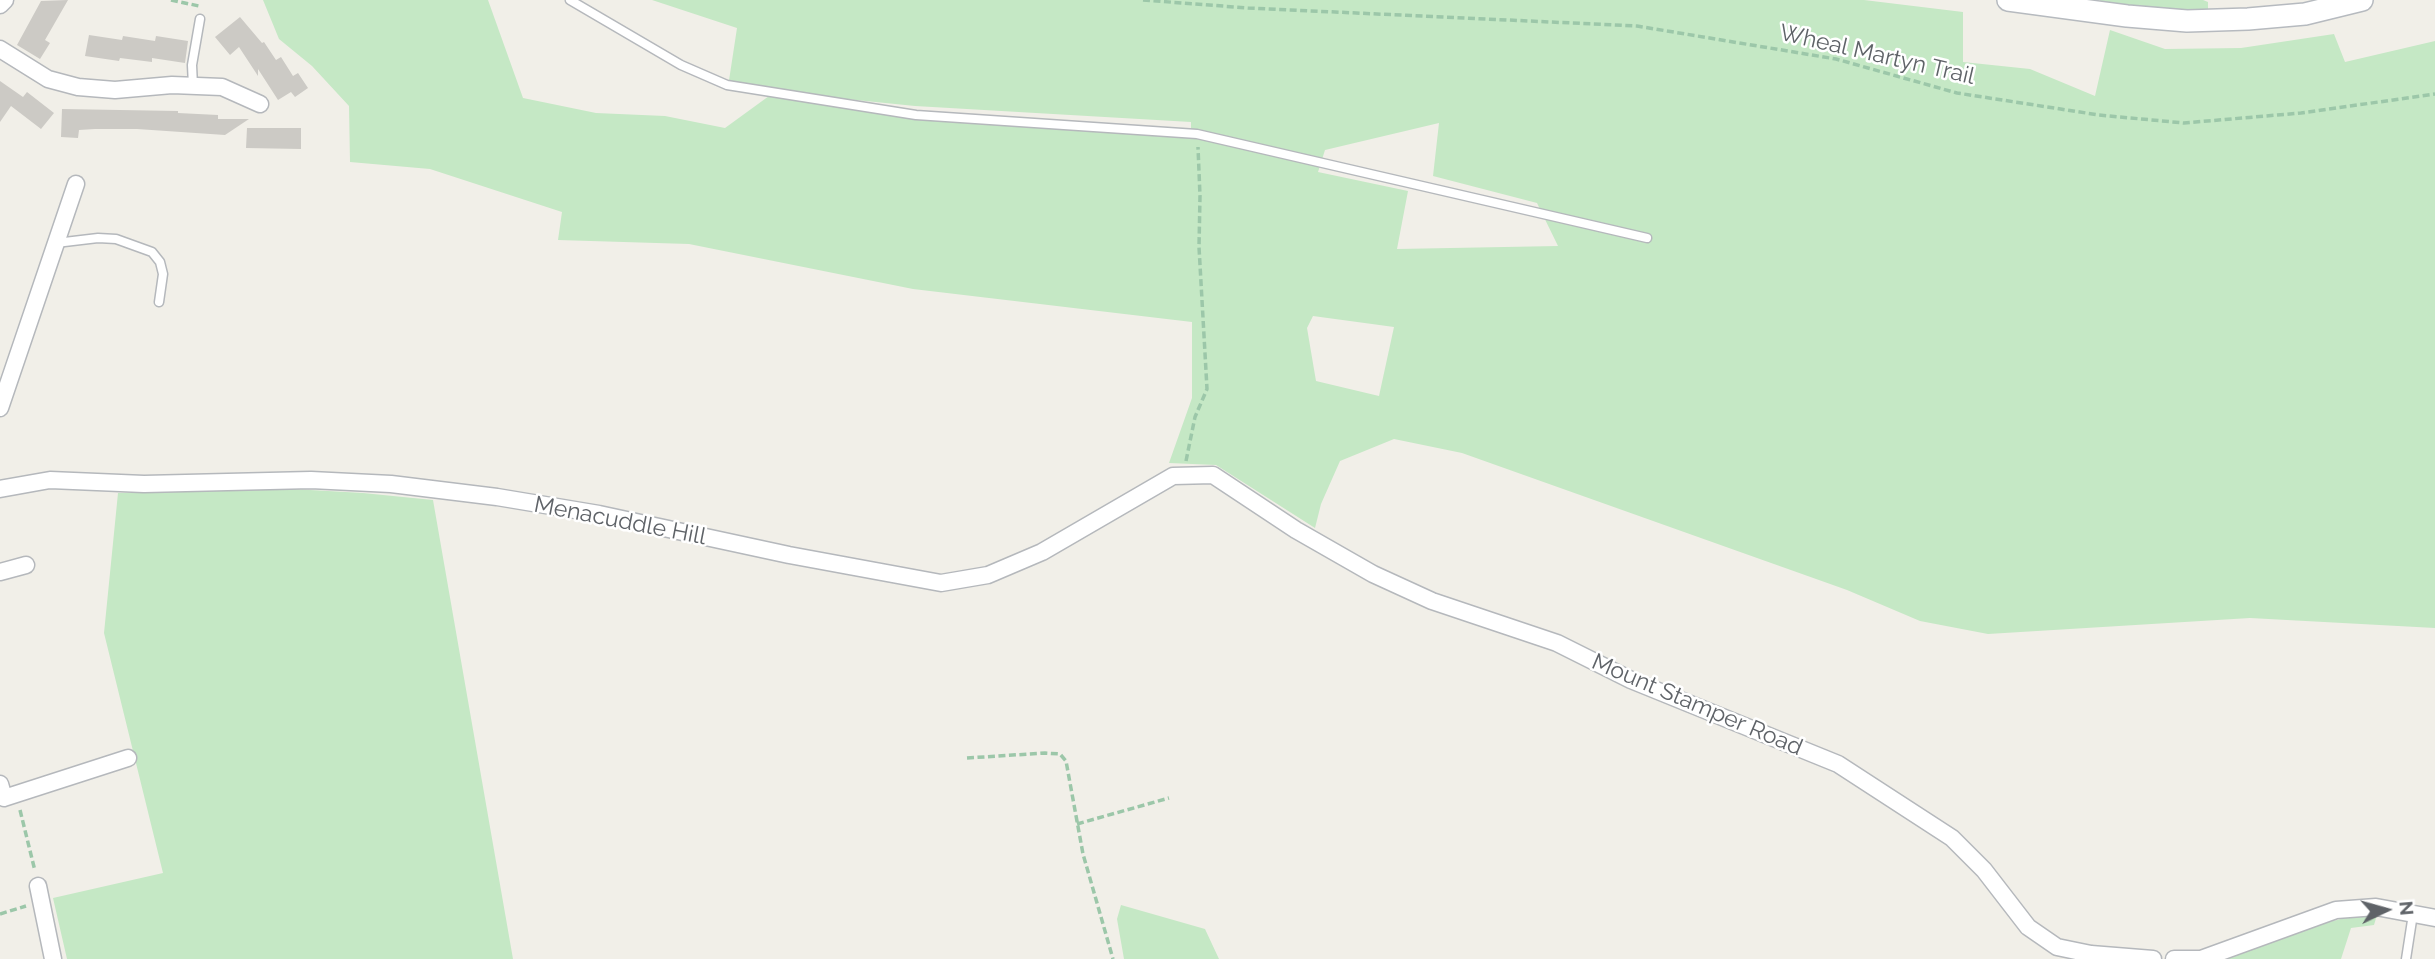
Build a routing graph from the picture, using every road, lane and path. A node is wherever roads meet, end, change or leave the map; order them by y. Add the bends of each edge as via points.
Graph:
1 (5, 0) edge
2 (171, 0) edge
3 (570, 0) edge
4 (1143, 0) edge
5 (2008, 0) edge
6 (2362, 0) edge
7 (0, 5) edge
8 (199, 6) dead end
9 (200, 19) dead end
10 (0, 49) edge
11 (193, 86) junction
12 (2435, 94) edge
13 (260, 104) dead end
14 (1197, 134) junction
15 (76, 184) dead end
16 (1647, 238) dead end
17 (56, 243) junction
18 (159, 302) dead end
19 (0, 408) edge
20 (1213, 474) joint
21 (1185, 476) junction
22 (0, 489) edge
23 (26, 565) dead end
24 (0, 572) edge
25 (128, 758) dead end
26 (967, 758) dead end
27 (0, 784) edge
28 (17, 794) junction
29 (1168, 798) dead end
30 (1077, 824) junction
31 (40, 894) junction
32 (0, 914) edge
33 (2413, 914) junction
34 (2435, 918) edge
35 (53, 959) edge
36 (1113, 959) edge
37 (2153, 959) edge
38 (2174, 959) edge
39 (2406, 959) edge

1 - 7 street
2 - 8 path
3 - 14 lane via 681,65 727,85 916,115
4 - 12 path, Wheal Martyn Trail via 1637,26 1836,59 1957,93 2183,123 2301,113
5 - 6 main road via 2187,21 2305,14
9 - 11 lane
10 - 11 street via 48,79 78,87
11 - 13 street via 222,87
14 - 16 lane
14 - 21 path via 1207,389 1195,417
15 - 17 street
17 - 18 lane via 116,239 152,252 163,274
17 - 19 street
20 - 21 street, Menacuddle Hill
20 - 37 street, Mount Stamper Road via 1373,574 1432,601 1557,643 1631,680 1838,764 1952,838 1984,870 2028,927 2057,947
21 - 22 street, Menacuddle Hill via 1173,476 1042,552 988,575 941,583 599,514 391,484 50,480
23 - 24 street
25 - 28 street
26 - 30 path via 1060,754 1066,761
27 - 28 street via 4,798
28 - 31 path
29 - 30 path
30 - 36 path
31 - 32 path
31 - 35 street
33 - 34 street
33 - 38 street via 2376,907 2336,910 2202,959
33 - 39 lane

